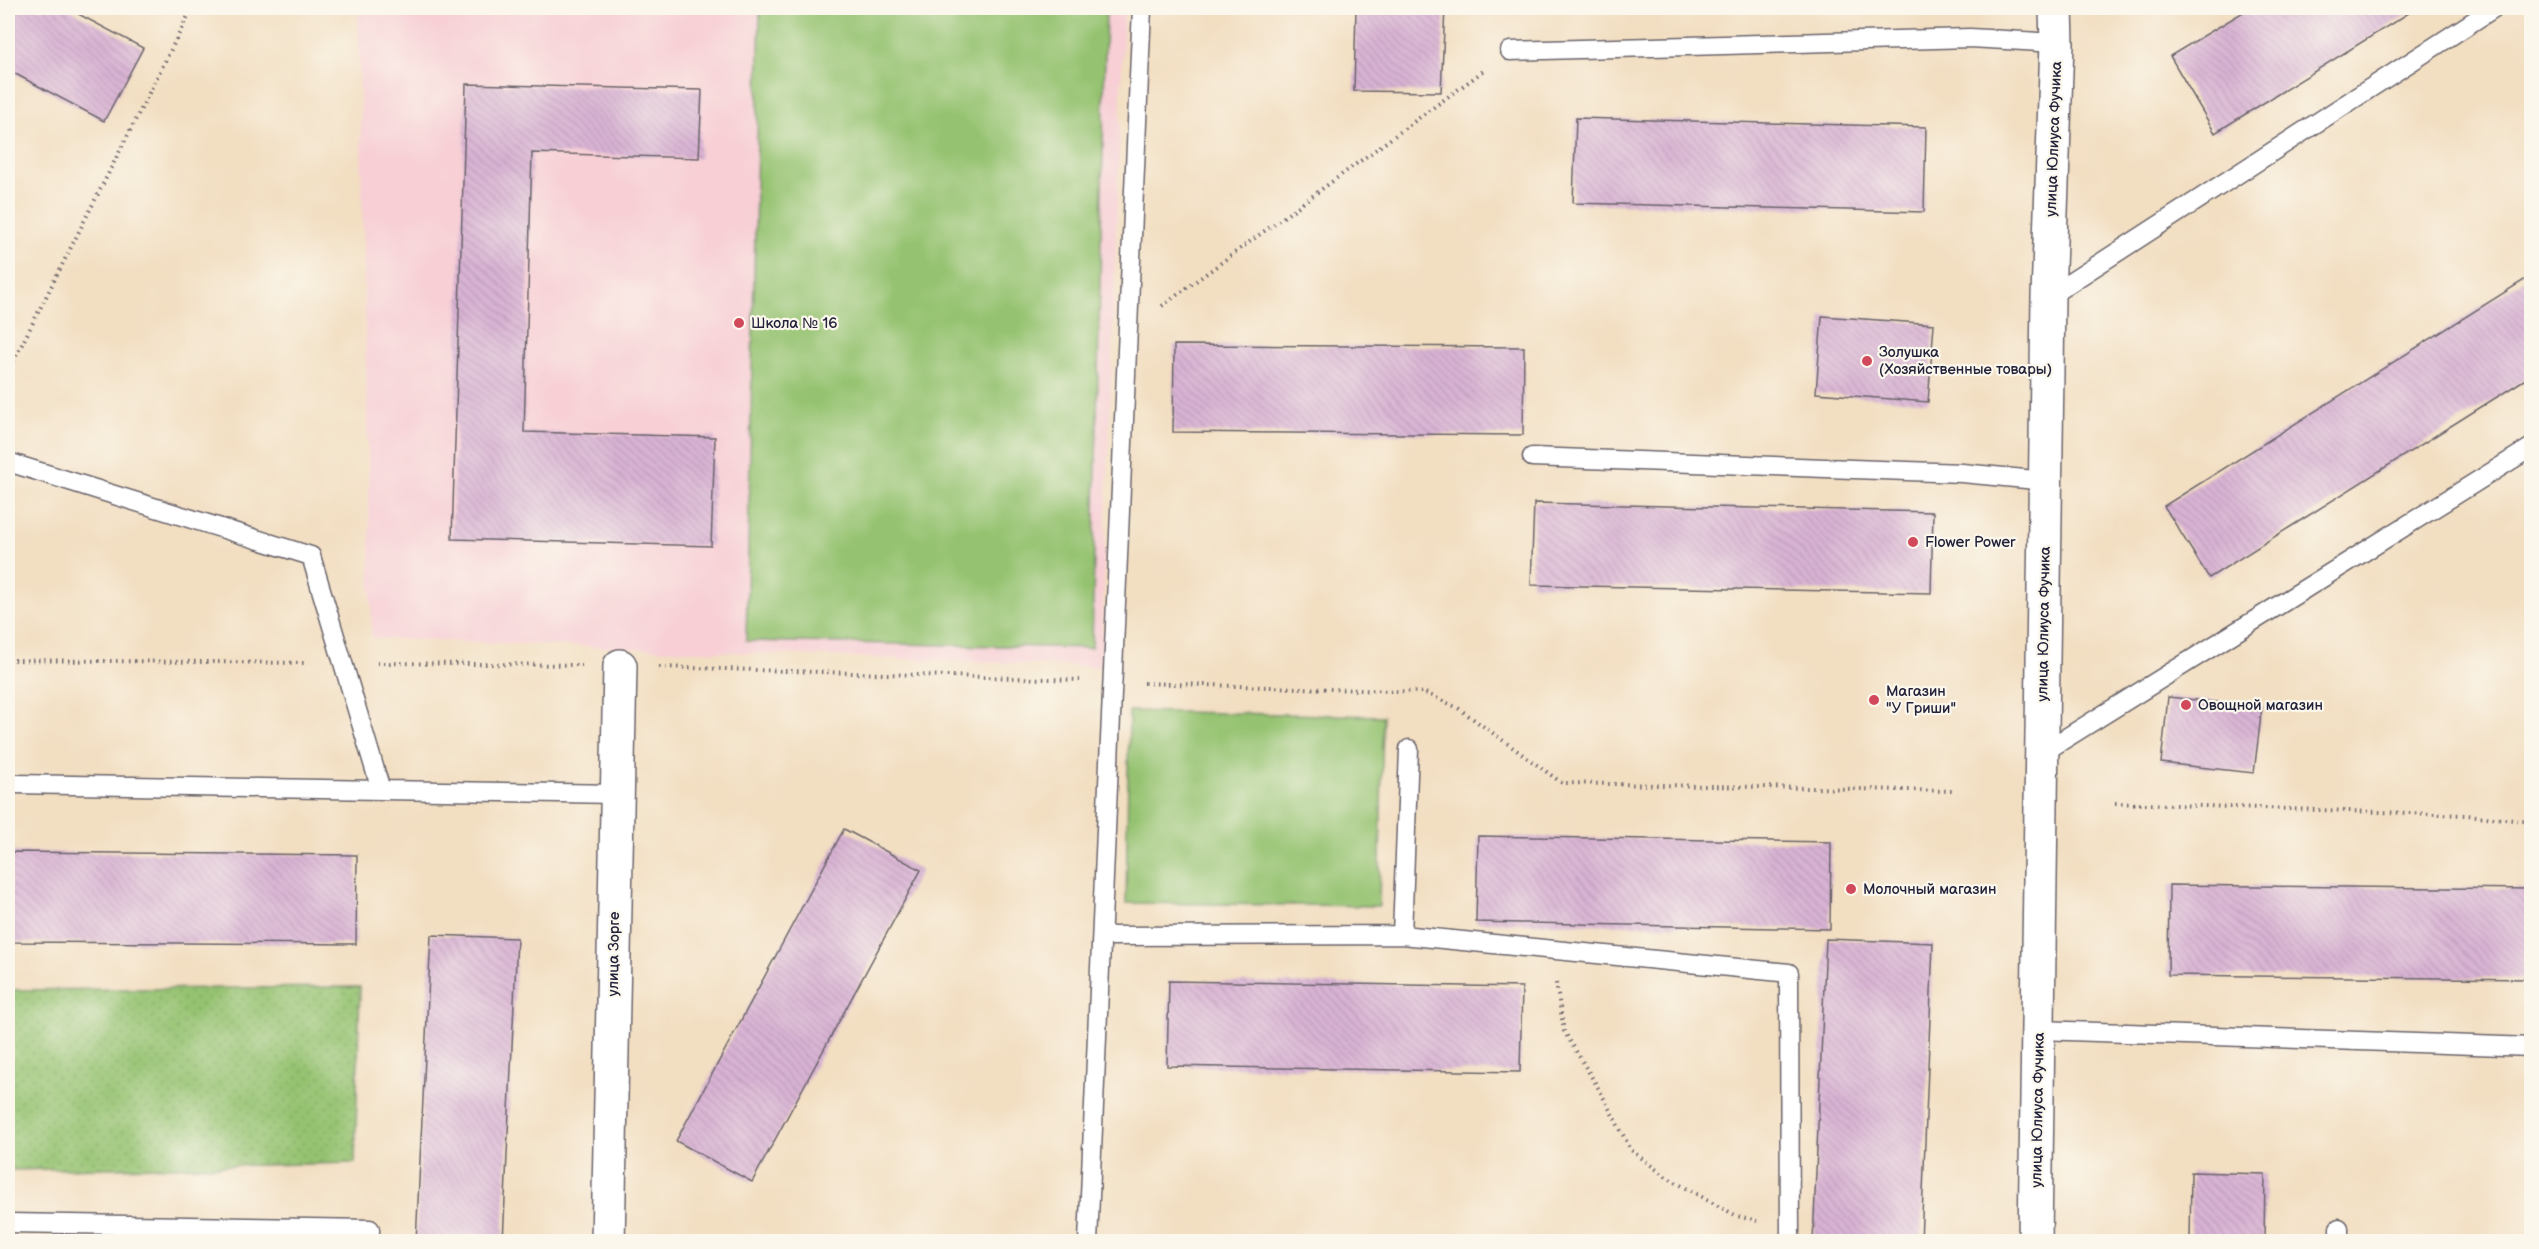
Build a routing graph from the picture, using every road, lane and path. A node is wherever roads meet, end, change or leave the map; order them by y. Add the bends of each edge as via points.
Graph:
1 (192, 8) edge
2 (1142, 8) edge
3 (2056, 8) edge
4 (2494, 8) edge
5 (2057, 43) junction
6 (1510, 51) joint
7 (2048, 297) junction
8 (1128, 330) junction
9 (8, 372) edge
10 (2532, 447) edge
11 (1532, 457) dead end
12 (8, 462) edge
13 (2046, 481) junction
14 (8, 660) edge
15 (342, 663) junction
16 (620, 666) junction
17 (1113, 682) junction
18 (1409, 749) dead end
19 (2042, 753) junction
20 (14, 784) dead end
21 (381, 790) junction
22 (1955, 791) dead end
23 (617, 794) junction
24 (2115, 803) dead end
25 (2532, 822) edge
26 (1402, 935) junction
27 (1101, 936) junction
28 (1549, 949) junction
29 (2039, 1030) junction
30 (2532, 1047) edge
31 (8, 1223) edge
32 (1790, 1236) edge
33 (370, 1242) edge
34 (608, 1242) edge
35 (1088, 1242) edge
36 (2036, 1242) edge

1 - 9 path
2 - 8 lane
3 - 5 street, улица Юлиуса Фучика
4 - 7 lane
5 - 6 lane via 1970,38
5 - 7 street, улица Юлиуса Фучика
6 - 8 path
7 - 13 street, улица Юлиуса Фучика
8 - 17 lane
10 - 19 lane
11 - 13 lane via 1962,473
12 - 15 lane via 311,556
13 - 19 street, улица Юлиуса Фучика
14 - 15 path
15 - 16 path
15 - 21 lane
16 - 17 path
16 - 23 street, улица Зорге
17 - 22 path via 1423,692 1458,708 1562,783
17 - 27 lane
18 - 26 lane
19 - 29 street, улица Юлиуса Фучика
20 - 21 lane
21 - 23 lane
23 - 34 street, улица Зорге
24 - 25 path via 2467,815
26 - 27 lane
26 - 28 lane
27 - 35 lane
28 - 32 path via 1564,1031 1631,1150 1665,1176 1737,1216
28 - 32 lane via 1789,973
29 - 30 lane
29 - 36 street, улица Юлиуса Фучика
31 - 33 lane via 370,1229

